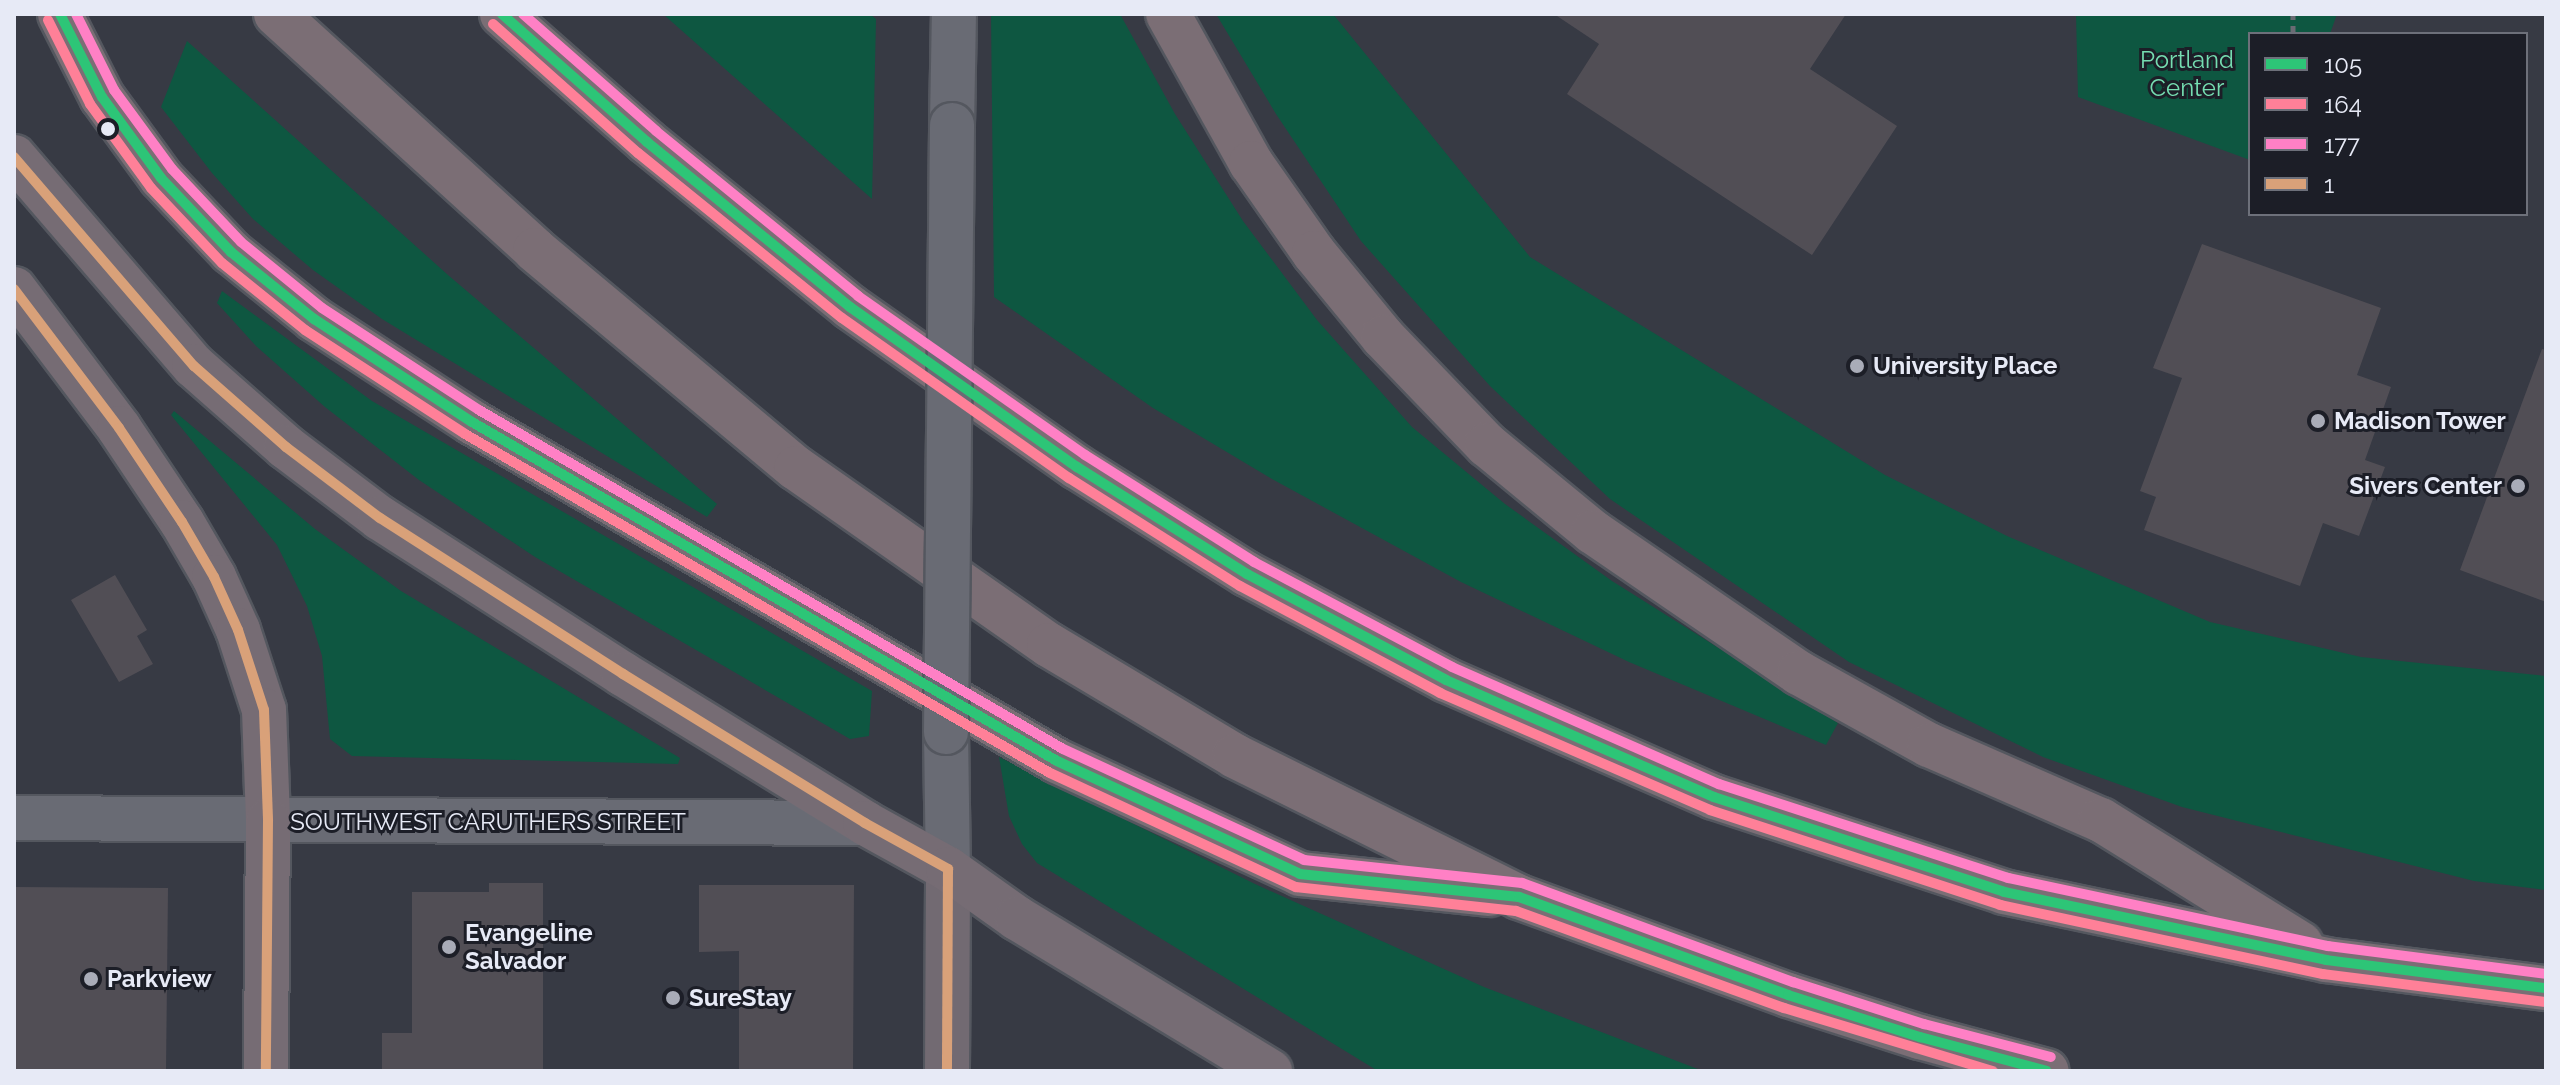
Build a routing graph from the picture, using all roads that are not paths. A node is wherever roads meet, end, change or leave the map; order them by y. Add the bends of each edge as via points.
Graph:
1 (60, 14) edge
2 (276, 14) edge
3 (502, 14) edge
4 (954, 14) edge
5 (1168, 14) edge
6 (14, 157) edge
7 (14, 289) edge
8 (14, 818) edge
9 (268, 821) junction
10 (865, 823) junction
11 (948, 869) junction
12 (1519, 897) junction
13 (2326, 960) junction
14 (2546, 988) edge
15 (266, 1071) edge
16 (947, 1071) edge
17 (1270, 1071) edge
18 (2047, 1071) edge

1 - 12 highway via 102,97 161,178 231,252 314,319 472,422 1057,761 1300,874
2 - 12 highway via 535,250 796,468 1049,645 1235,756
3 - 13 highway via 647,142 888,334 1077,467 1247,574 1446,680 1714,797 2004,892
4 - 11 main road, bridge
5 - 13 highway via 1251,163 1314,253 1383,337 1487,445 1581,523 1799,673 1929,745 2101,820
6 - 10 highway via 194,366 286,447 380,518
7 - 9 highway via 119,428 214,577 264,710
8 - 9 main road, SOUTHWEST CARUTHERS STREET
9 - 10 main road, SOUTHWEST CARUTHERS STREET
9 - 15 highway
10 - 11 highway
11 - 16 main road
11 - 17 highway via 1017,918
12 - 18 highway via 1788,995
13 - 14 highway

